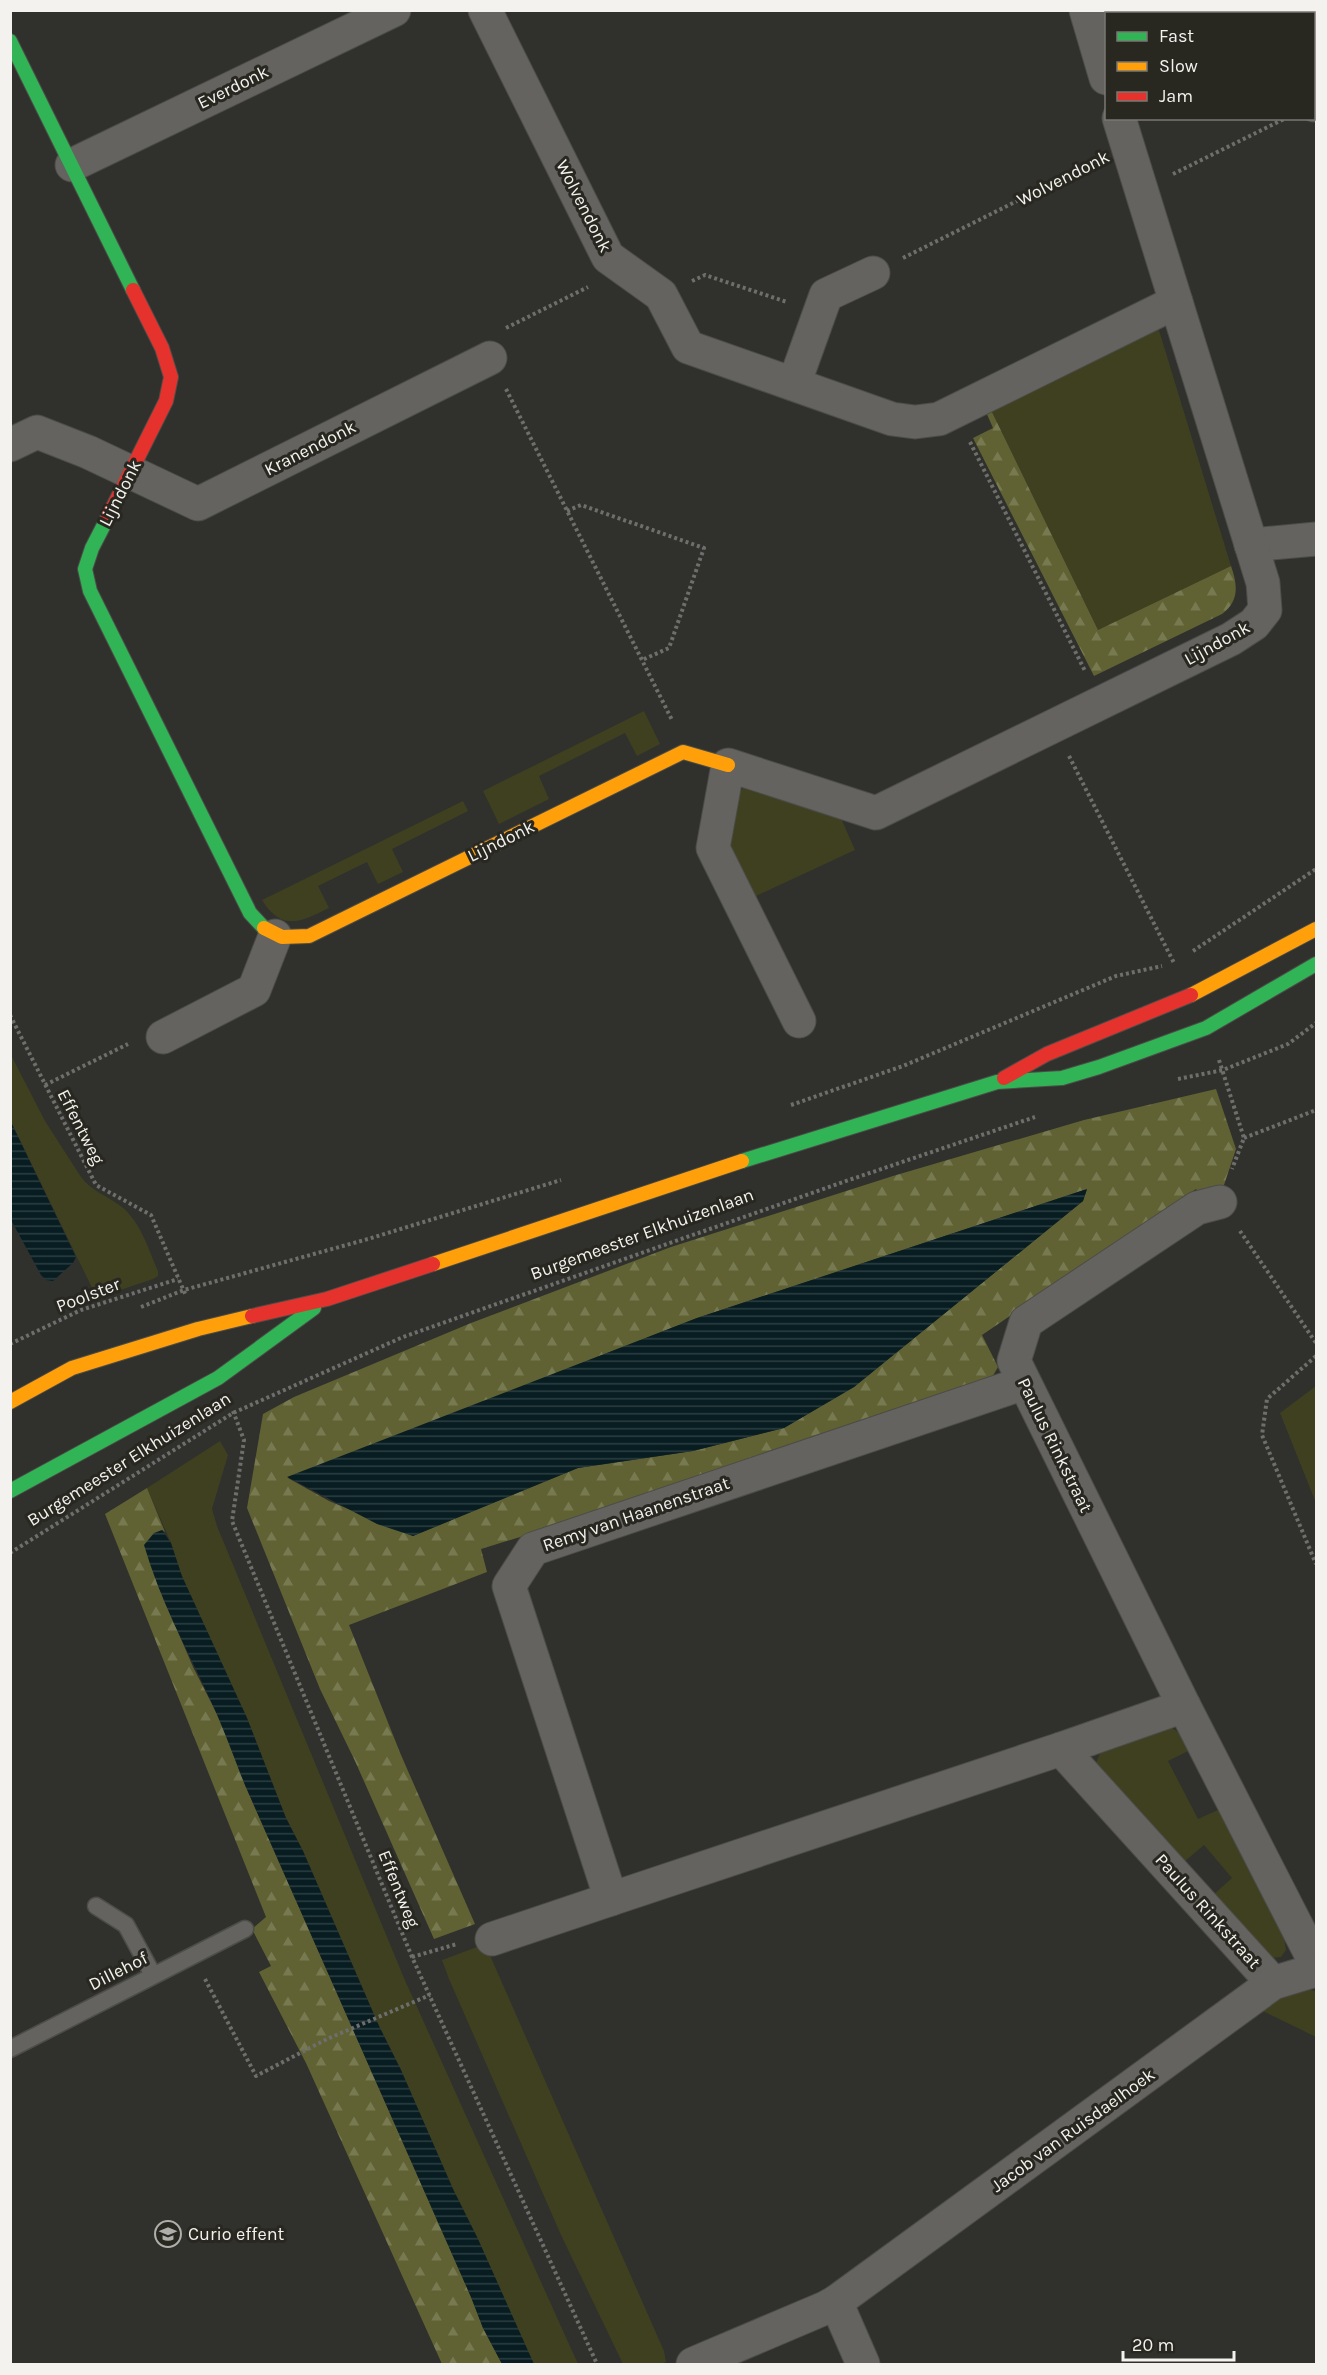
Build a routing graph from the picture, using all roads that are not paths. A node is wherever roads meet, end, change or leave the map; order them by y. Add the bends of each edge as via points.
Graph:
1 (394, 10) edge
2 (485, 10) edge
3 (1086, 10) edge
4 (10, 41) edge
5 (1105, 72) edge
6 (1123, 132) edge
7 (72, 165) junction
8 (873, 273) road end
9 (1176, 302) junction
10 (490, 358) road end
11 (794, 384) junction
12 (10, 445) edge
13 (130, 472) junction
14 (1317, 539) edge
15 (1251, 544) junction
16 (728, 765) junction
17 (1317, 929) edge
18 (275, 936) junction
19 (1317, 964) edge
20 (799, 1021) dead end
21 (163, 1037) road end
22 (997, 1082) junction
23 (1220, 1202) dead end
24 (327, 1299) junction
25 (1024, 1383) junction
26 (10, 1402) edge
27 (10, 1491) edge
28 (1184, 1706) junction
29 (1061, 1749) junction
30 (611, 1899) junction
31 (96, 1906) dead end
32 (245, 1929) dead end
33 (492, 1939) road end
34 (1317, 1964) edge
35 (1317, 1970) edge
36 (153, 1975) junction
37 (1273, 1983) junction
38 (10, 2049) edge
39 (836, 2302) junction
40 (693, 2364) edge
41 (863, 2364) edge

1 - 7 street, Everdonk
2 - 11 street, Wolvendonk via 608,257 661,295 688,347
3 - 5 street
4 - 7 street, Lijndonk
6 - 9 street, Lijndonk
7 - 13 street, Lijndonk via 162,348 171,377 166,401
8 - 11 street via 825,295
9 - 11 street, Wolvendonk via 939,419 892,419
9 - 15 street, Lijndonk
10 - 13 street, Kranendonk via 198,504
12 - 13 street via 37,432
13 - 18 street, Lijndonk via 92,548 85,569 90,591 250,913 261,928
14 - 15 street
15 - 16 street, Lijndonk via 1263,583 1265,610 1254,624 1231,639 876,813
16 - 18 street, Lijndonk via 683,752 309,936 290,940
16 - 20 street via 713,848
17 - 22 street, Burgemeester Elkhuizenlaan via 1190,996 1047,1054
18 - 21 street via 254,990
19 - 22 street, Burgemeester Elkhuizenlaan via 1206,1028 1062,1078
22 - 24 street, Burgemeester Elkhuizenlaan via 763,1154
23 - 25 street, Paulus Rinkstraat via 1197,1208 1026,1322 1014,1361
24 - 26 street, Burgemeester Elkhuizenlaan via 198,1329 72,1368
24 - 27 street, Burgemeester Elkhuizenlaan via 218,1378
25 - 28 street, Paulus Rinkstraat
25 - 30 street, Remy van Haanenstraat via 533,1549 509,1586
28 - 29 street
28 - 34 street, Paulus Rinkstraat
29 - 30 street
29 - 37 street, Paulus Rinkstraat
30 - 33 street
31 - 36 lane via 126,1925
32 - 36 lane, Dillehof
35 - 37 street, Jacob van Ruisdaelhoek
36 - 38 lane, Dillehof
37 - 39 street, Jacob van Ruisdaelhoek
39 - 40 street, Jacob van Ruisdaelhoek
39 - 41 street

